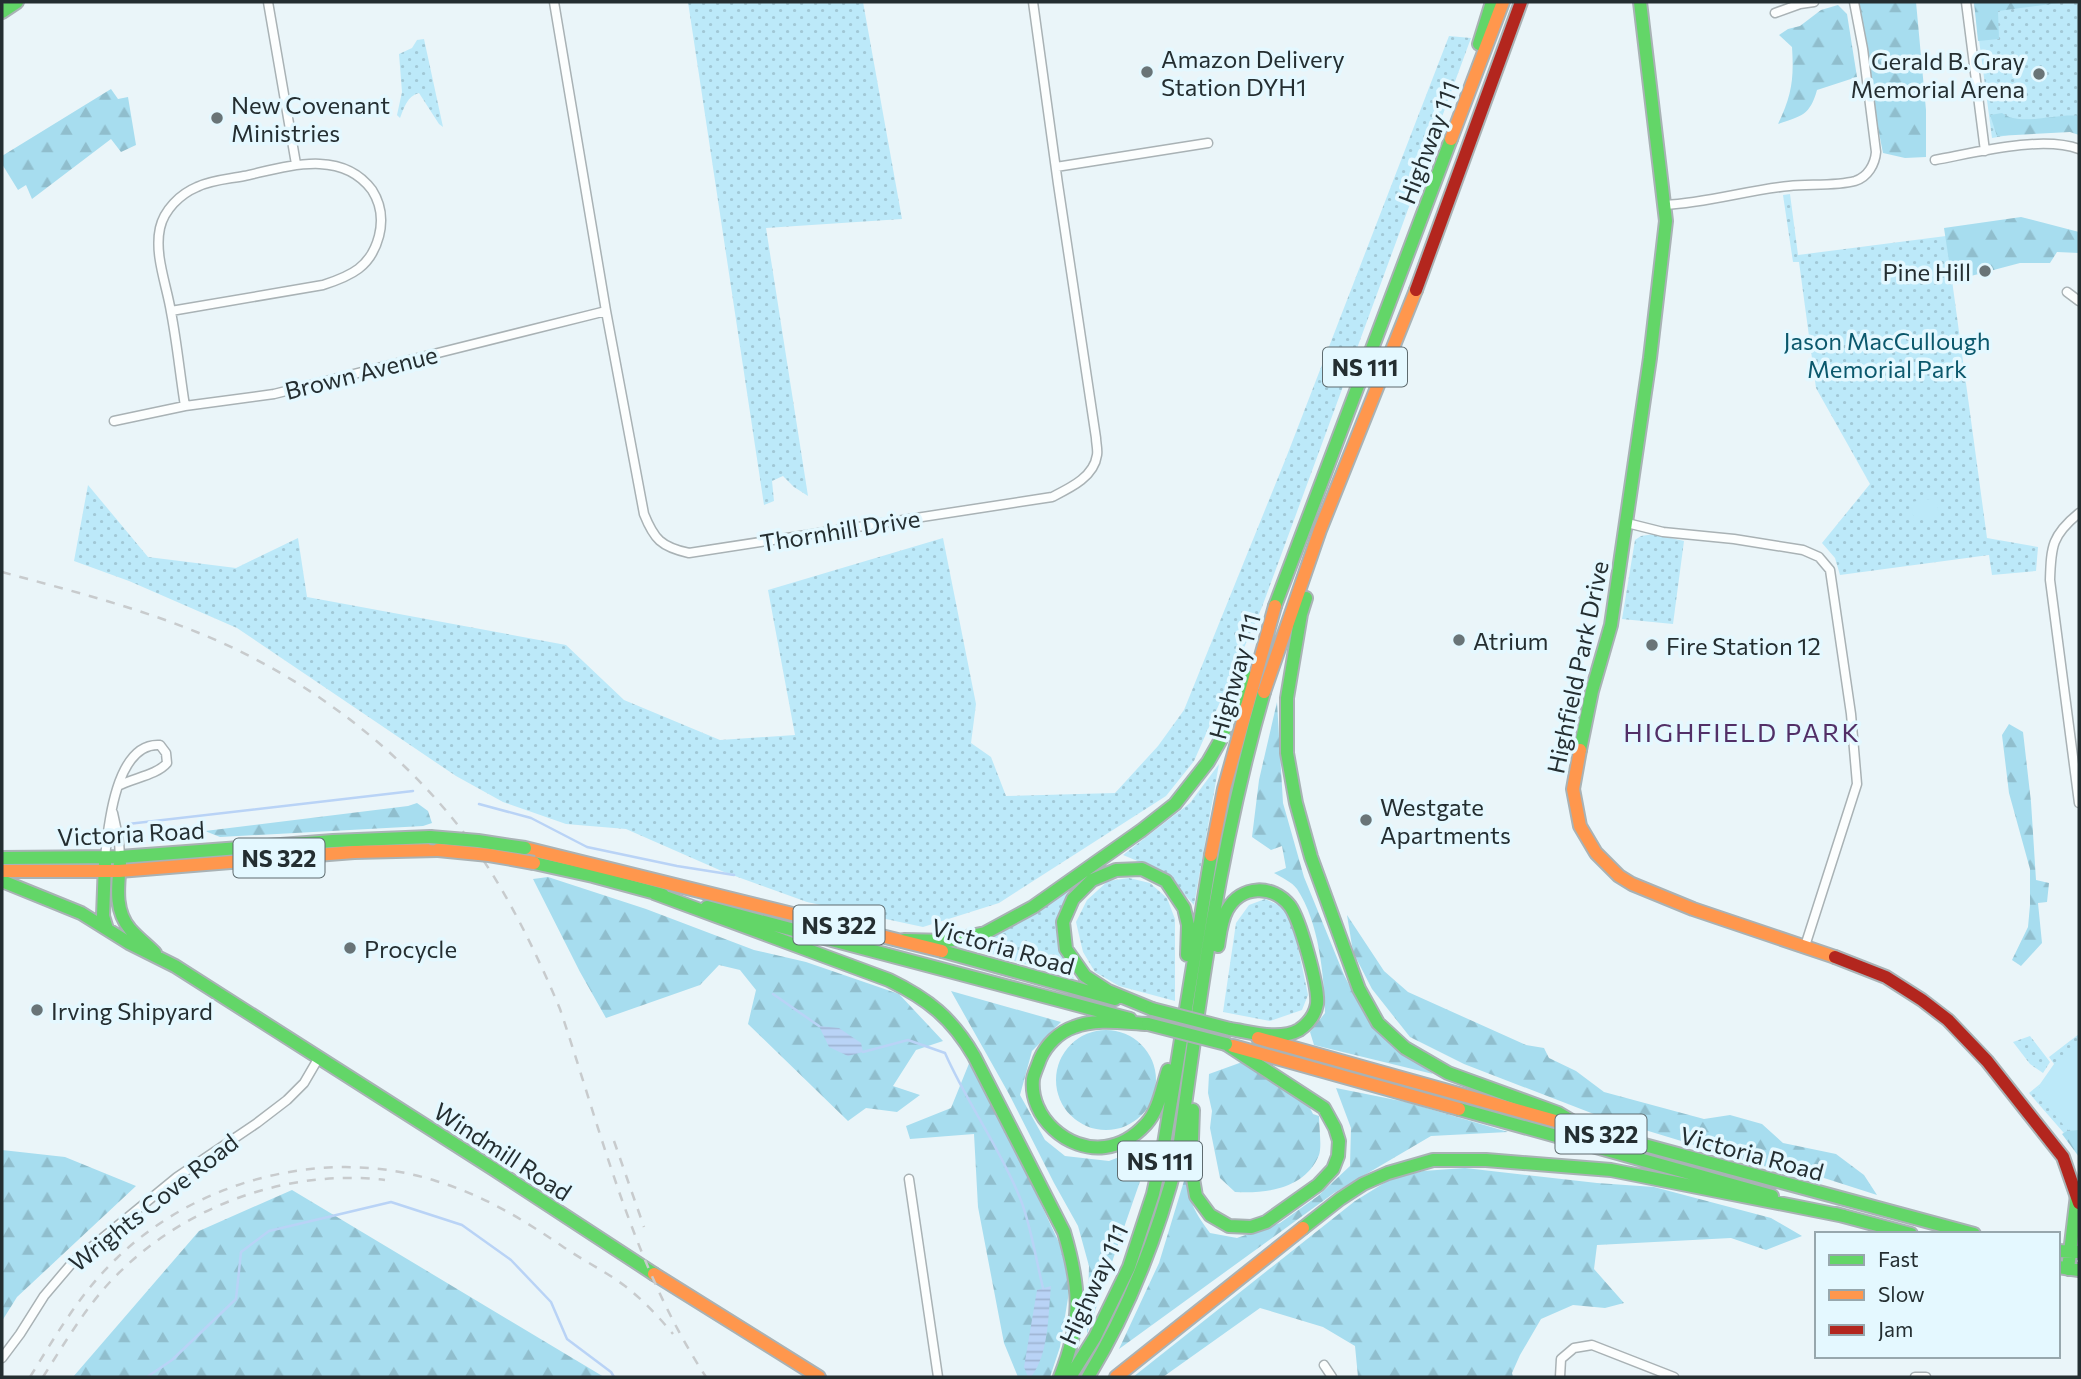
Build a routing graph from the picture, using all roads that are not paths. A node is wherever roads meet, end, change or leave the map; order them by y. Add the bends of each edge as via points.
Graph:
1 (17, 2) edge
2 (268, 2) edge
3 (554, 2) edge
4 (1033, 2) edge
5 (1492, 2) edge
6 (1503, 2) edge
7 (1521, 2) edge
8 (1528, 2) edge
9 (1640, 2) edge
10 (1814, 2) edge
11 (1854, 2) edge
12 (1966, 2) edge
13 (2, 12) edge
14 (1775, 13) dead end
15 (1497, 64) junction
16 (1460, 115) junction
17 (1208, 143) dead end
18 (2079, 149) edge
19 (1985, 151) junction
20 (1934, 160) dead end
21 (296, 164) junction
22 (1056, 167) junction
23 (1665, 205) junction
24 (2067, 292) dead end
25 (2079, 301) edge
26 (171, 311) junction
27 (606, 311) junction
28 (185, 406) junction
29 (114, 421) dead end
30 (2079, 513) edge
31 (1323, 521) junction
32 (1627, 523) junction
33 (1270, 620) junction
34 (118, 786) junction
35 (2079, 803) edge
36 (112, 810) junction
37 (120, 857) junction
38 (2, 858) edge
39 (105, 858) junction
40 (2, 871) edge
41 (119, 871) junction
42 (105, 872) junction
43 (2, 881) edge
44 (654, 893) junction
45 (107, 929) junction
46 (904, 940) junction
47 (1805, 946) junction
48 (162, 961) junction
49 (1203, 983) junction
50 (1188, 996) junction
51 (1152, 1009) junction
52 (1148, 1024) junction
53 (1183, 1026) junction
54 (1230, 1030) junction
55 (1226, 1044) junction
56 (1193, 1055) junction
57 (318, 1059) junction
58 (1585, 1129) junction
59 (909, 1180) dead end
60 (2078, 1198) edge
61 (1844, 1216) junction
62 (1904, 1232) edge
63 (1967, 1232) edge
64 (2069, 1252) edge
65 (2068, 1269) edge
66 (2, 1358) edge
67 (1324, 1365) dead end
68 (819, 1377) edge
69 (939, 1377) edge
70 (1060, 1377) edge
71 (1070, 1377) edge
72 (1088, 1377) edge
73 (1116, 1377) edge
74 (1332, 1377) edge
75 (1560, 1377) edge
76 (1674, 1377) edge
77 (1915, 1377) edge
78 (1926, 1377) edge

1 - 13 main road
2 - 21 street
3 - 27 street, Thornhill Drive
4 - 22 street, Thornhill Drive
5 - 16 main road
6 - 16 main road, Highway 111 / NS 111
7 - 15 main road, Highway 111 / NS 111
8 - 15 main road
9 - 23 main road, Highfield Park Drive
10 - 14 street
11 - 23 street via 1876,152 1867,174 1854,181
12 - 19 street
15 - 31 main road, Highway 111 / NS 111 via 1430,252
16 - 33 main road, Highway 111 / NS 111
17 - 22 street
18 - 19 street via 2034,144
19 - 20 street
21 - 26 street via 198,186 169,208 157,243
21 - 26 street via 336,166 358,176 374,194 381,228 375,250 359,269 323,285
22 - 27 street, Thornhill Drive via 1097,456 1077,484 1052,497 689,553 676,550 652,535 644,514
23 - 32 main road, Highfield Park Drive
24 - 25 street
26 - 28 street
27 - 28 street, Brown Avenue via 323,383
28 - 29 street, Brown Avenue
30 - 35 street via 2055,539 2050,580
31 - 49 main road, Highway 111 / NS 111 via 1251,741 1222,866
31 - 58 main road via 1322,544 1301,614 1287,698 1287,753 1311,857 1359,989 1378,1023 1405,1048 1448,1073 1558,1113
32 - 47 main road, Highfield Park Drive via 1611,625 1574,775 1580,826 1601,860 1632,884
32 - 47 street via 1804,550 1819,557 1830,570 1857,784
33 - 46 main road via 1220,741 1175,804 1033,907 985,933 948,941
33 - 50 main road, Highway 111 / NS 111 via 1224,789
34 - 34 street via 163,768 166,752 160,745 142,748 131,758
34 - 36 street
36 - 37 street
36 - 39 street
37 - 39 main road, Victoria Road
37 - 41 main road, Windmill Road
37 - 46 main road, Victoria Road / NS 322, bridge via 430,837 478,841 525,848
38 - 39 main road, Victoria Road
39 - 42 main road
40 - 42 main road, Victoria Road / NS 322
41 - 42 main road, Victoria Road / NS 322
41 - 44 main road, Victoria Road / NS 322, bridge via 354,852 438,850 534,863
41 - 48 main road, Windmill Road via 120,915
42 - 45 main road via 103,916
43 - 45 main road, Windmill Road
44 - 52 main road, Victoria Road / NS 322
44 - 70 main road via 889,979 950,1021 974,1056 1064,1232 1077,1287 1071,1349
45 - 48 main road, Windmill Road
46 - 51 main road, Victoria Road / NS 322
47 - 60 main road, Highfield Park Drive via 1886,978 1943,1016 1992,1066 2063,1157
48 - 57 main road, Windmill Road
49 - 54 main road via 1232,902 1249,891 1266,890 1290,904 1317,995 1314,1015 1287,1034
49 - 56 main road, Highway 111 / NS 111
50 - 51 main road via 1186,917 1174,891 1140,869 1103,872 1070,901 1063,922 1064,942 1074,964 1092,983
50 - 53 main road, Highway 111 / NS 111
51 - 54 main road, Victoria Road / NS 322, bridge
52 - 53 main road via 1085,1024 1062,1033 1045,1049 1035,1070 1034,1094 1042,1116 1056,1132 1093,1148 1112,1147 1140,1132 1154,1111
52 - 55 main road, Victoria Road / NS 322, bridge
53 - 71 main road, Highway 111 / NS 111 via 1164,1144 1142,1229 1105,1318
54 - 58 main road, Victoria Road / NS 322
55 - 56 main road via 1325,1108 1339,1138 1340,1149 1330,1174 1261,1224 1245,1228 1220,1223 1195,1194
55 - 61 main road, Victoria Road / NS 322
56 - 72 main road, Highway 111 / NS 111 via 1178,1157 1155,1238 1126,1309
57 - 66 street, Wrights Cove Road via 287,1100 177,1177 72,1263
57 - 68 main road, Windmill Road
58 - 63 main road, Victoria Road / NS 322
59 - 69 street
60 - 64 main road, Highfield Park Drive
61 - 62 main road, Victoria Road / NS 322
61 - 73 main road via 1611,1170 1433,1160 1388,1173 1340,1199
64 - 65 main road, Highfield Park Drive
67 - 74 street
75 - 76 street via 1562,1359 1574,1348 1592,1345
77 - 78 street

